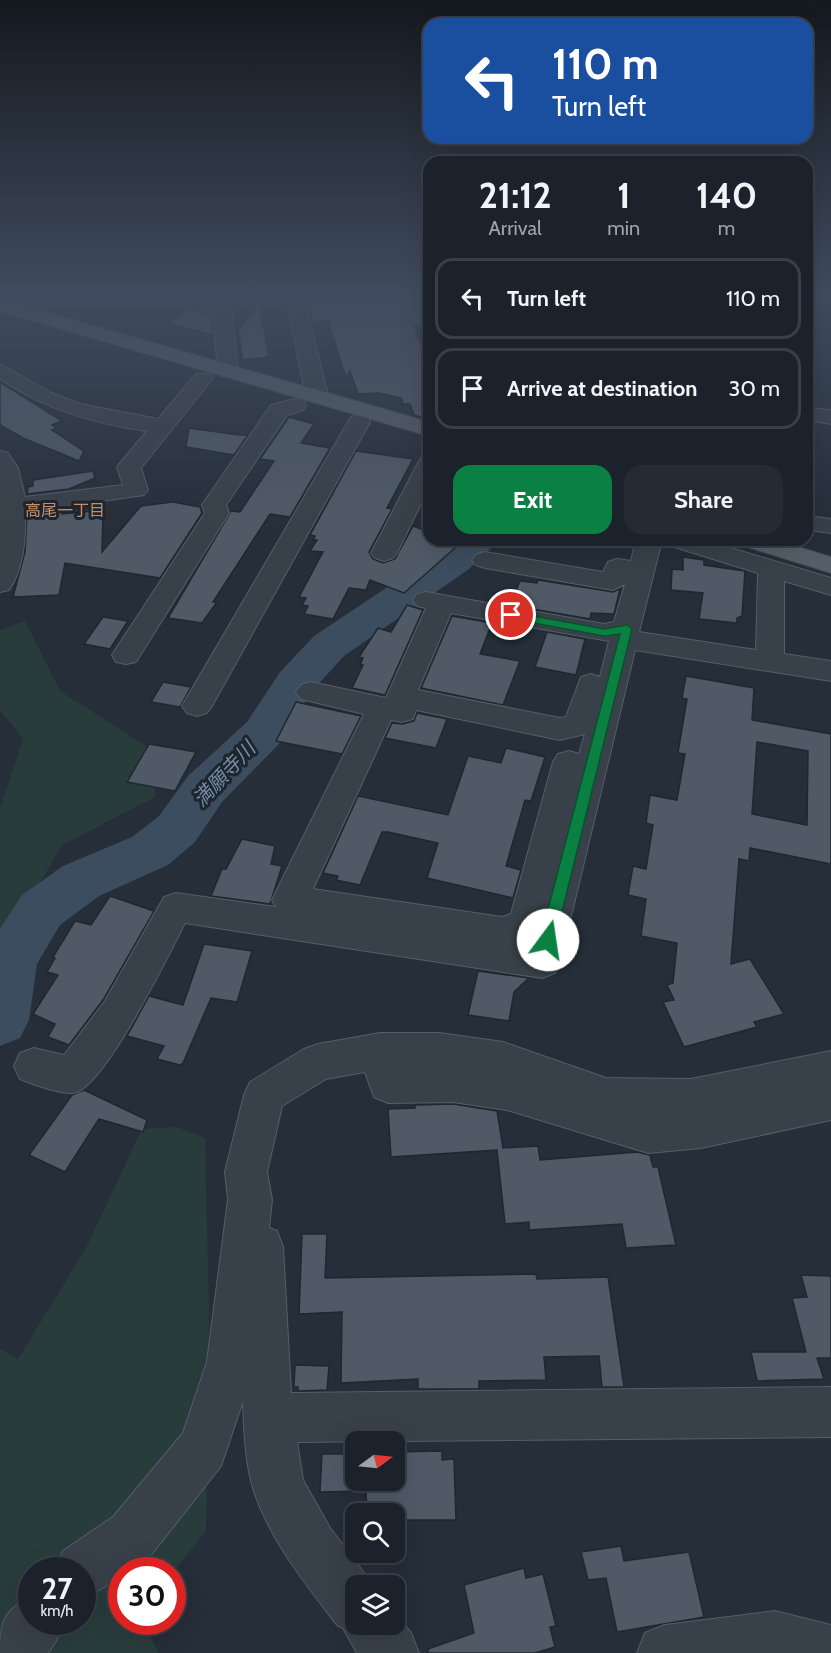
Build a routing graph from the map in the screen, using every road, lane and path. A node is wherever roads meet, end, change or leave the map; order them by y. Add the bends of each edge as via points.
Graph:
1 (2, 371) edge
2 (179, 371) edge
3 (225, 371) edge
4 (303, 371) edge
5 (228, 372) joint
6 (203, 378) junction
7 (306, 400) junction
8 (813, 415) edge
9 (831, 417) edge
10 (359, 422) junction
11 (163, 426) junction
12 (423, 428) edge
13 (423, 440) edge
14 (0, 458) edge
15 (423, 475) edge
16 (8, 502) edge
17 (813, 524) edge
18 (831, 526) edge
19 (813, 542) edge
20 (697, 546) edge
21 (769, 546) edge
22 (831, 547) edge
23 (384, 553) dead end
24 (645, 555) edge
25 (485, 560) dead end
26 (831, 565) edge
27 (771, 568) junction
28 (0, 584) edge
29 (831, 587) edge
30 (618, 633) junction
31 (126, 655) dead end
32 (770, 662) junction
33 (831, 671) edge
34 (310, 692) dead end
35 (197, 706) dead end
36 (382, 708) junction
37 (585, 747) junction
38 (380, 1051) junction
39 (34, 1066) dead end
40 (831, 1069) edge
41 (831, 1101) edge
42 (247, 1225) junction
43 (831, 1412) edge
44 (268, 1418) junction
45 (96, 1560) edge
46 (345, 1592) edge
47 (27, 1635) edge
48 (377, 1635) edge
49 (14, 1653) edge
50 (391, 1653) edge
51 (665, 1653) edge
52 (831, 1653) edge

1 - 11 street via 44,397 77,411
2 - 6 main road
3 - 5 main road
4 - 7 street
5 - 7 main road
6 - 7 main road
6 - 11 street
7 - 10 main road
7 - 12 main road
7 - 31 street via 279,410 214,505 217,513
8 - 9 street
10 - 13 main road
10 - 35 street
11 - 16 street via 129,467 136,490
14 - 16 street via 12,484
15 - 23 street
16 - 28 street via 8,570
17 - 18 street
19 - 22 main road
20 - 27 street
21 - 26 main road
24 - 25 street via 617,567 613,582
24 - 30 street
27 - 29 street
27 - 32 street
30 - 30 street via 579,726 560,729 400,697 434,601
30 - 32 street
30 - 37 street
32 - 33 street
34 - 36 street
36 - 37 street
36 - 37 street via 290,900 502,932 526,925
37 - 39 street via 542,962 176,907 118,1014 72,1075
38 - 40 street via 439,1051 503,1060 606,1097 691,1098
38 - 41 street via 388,1084 453,1083 507,1091 648,1133 701,1128
38 - 42 street via 318,1062 264,1095 246,1172 250,1200
42 - 44 street via 262,1248
42 - 45 street via 231,1362 203,1448 132,1536
43 - 44 street
44 - 46 street via 278,1486 311,1548
47 - 49 street
48 - 50 street
51 - 52 street via 775,1639

